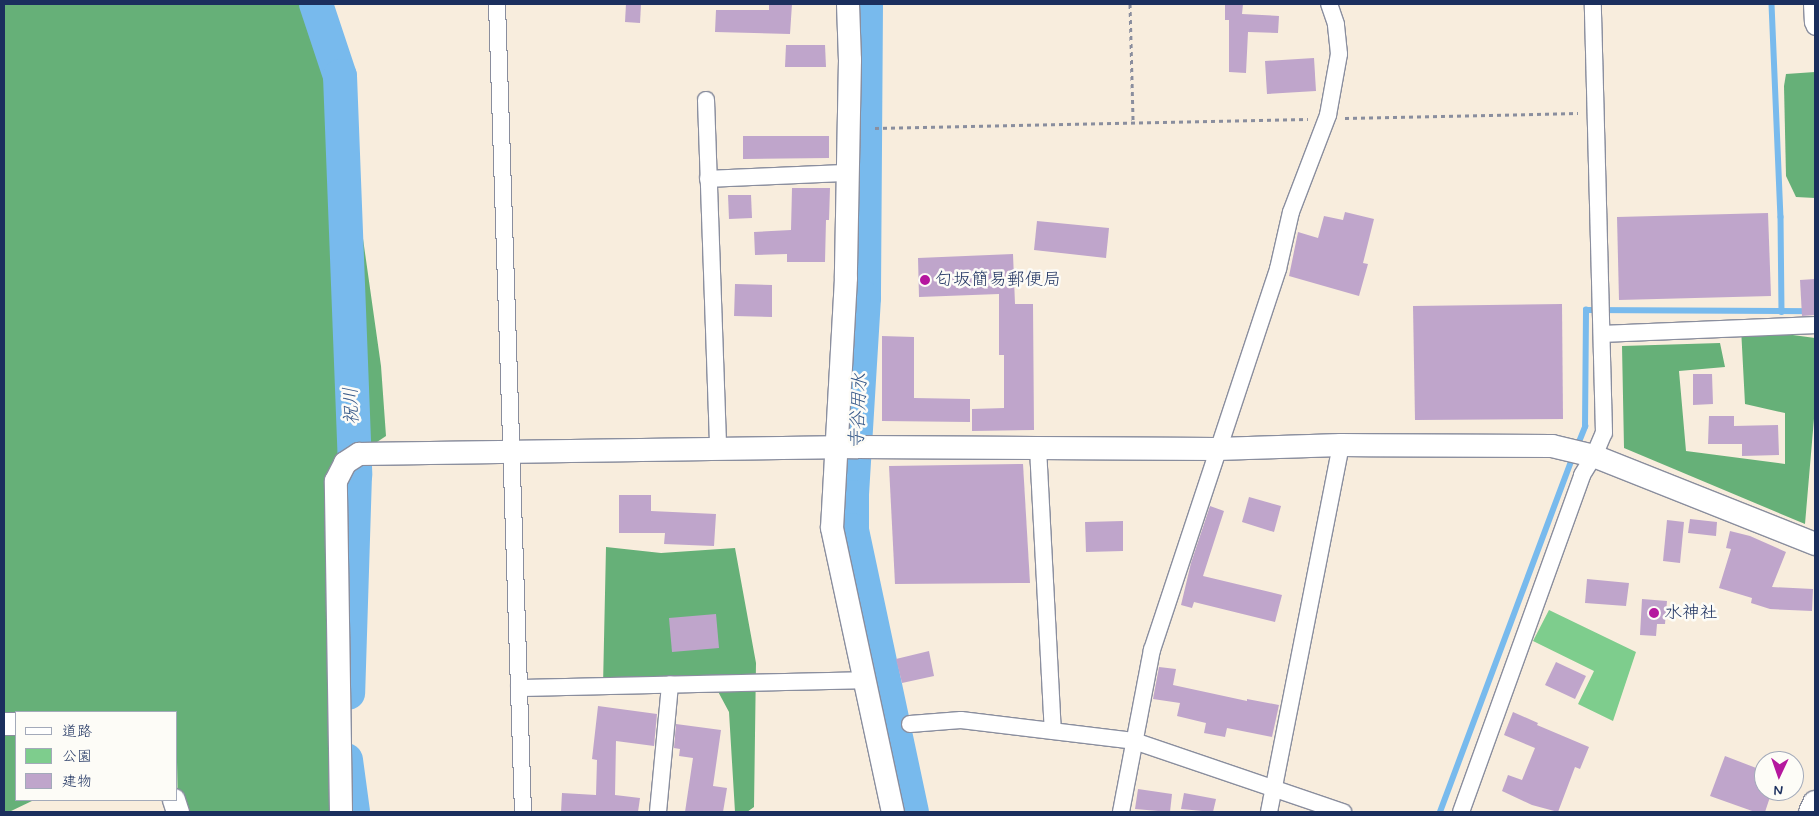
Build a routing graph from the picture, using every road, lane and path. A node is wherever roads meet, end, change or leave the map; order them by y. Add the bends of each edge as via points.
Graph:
1 (497, 4) edge
2 (848, 4) edge
3 (1130, 4) edge
4 (1330, 4) edge
5 (1593, 4) edge
6 (1812, 4) edge
7 (1815, 27) edge
8 (706, 100) dead end
9 (1596, 113) junction
10 (1327, 119) junction
11 (1134, 121) junction
12 (875, 128) dead end
13 (848, 173) junction
14 (708, 179) junction
15 (1815, 325) edge
16 (1603, 334) junction
17 (1341, 445) junction
18 (835, 447) junction
19 (718, 448) junction
20 (1038, 448) junction
21 (1217, 449) junction
22 (510, 451) junction
23 (1594, 456) junction
24 (1815, 544) edge
25 (865, 680) junction
26 (670, 685) junction
27 (519, 688) junction
28 (910, 724) dead end
29 (1053, 731) junction
30 (1134, 741) junction
31 (1274, 789) junction
32 (1815, 803) edge
33 (341, 812) edge
34 (523, 812) edge
35 (658, 812) edge
36 (893, 812) edge
37 (1121, 812) edge
38 (1269, 812) edge
39 (1343, 812) edge
40 (1461, 812) edge
41 (1811, 812) edge

1 - 22 street
2 - 13 street
3 - 11 path
4 - 10 street via 1339,54
5 - 9 street
6 - 7 street
8 - 14 street
9 - 10 path
9 - 16 street
10 - 11 path
10 - 21 street via 1291,212 1278,269
11 - 12 path
13 - 14 street
13 - 18 street via 845,290
14 - 19 street
15 - 16 street
16 - 23 street via 1604,433
17 - 21 street
17 - 23 street via 1552,446
17 - 31 street
18 - 19 street
18 - 20 street
18 - 25 street via 832,528
19 - 22 street
20 - 21 street
20 - 29 street
21 - 30 street via 1152,650
22 - 27 street
22 - 33 street via 359,454 345,464 336,480
23 - 24 street
23 - 40 street via 1582,475
25 - 26 street
25 - 36 street
26 - 27 street
26 - 35 street
27 - 34 street
28 - 29 street via 960,720
29 - 30 street
30 - 31 street
30 - 37 street
31 - 38 street
31 - 39 street
32 - 41 main road

